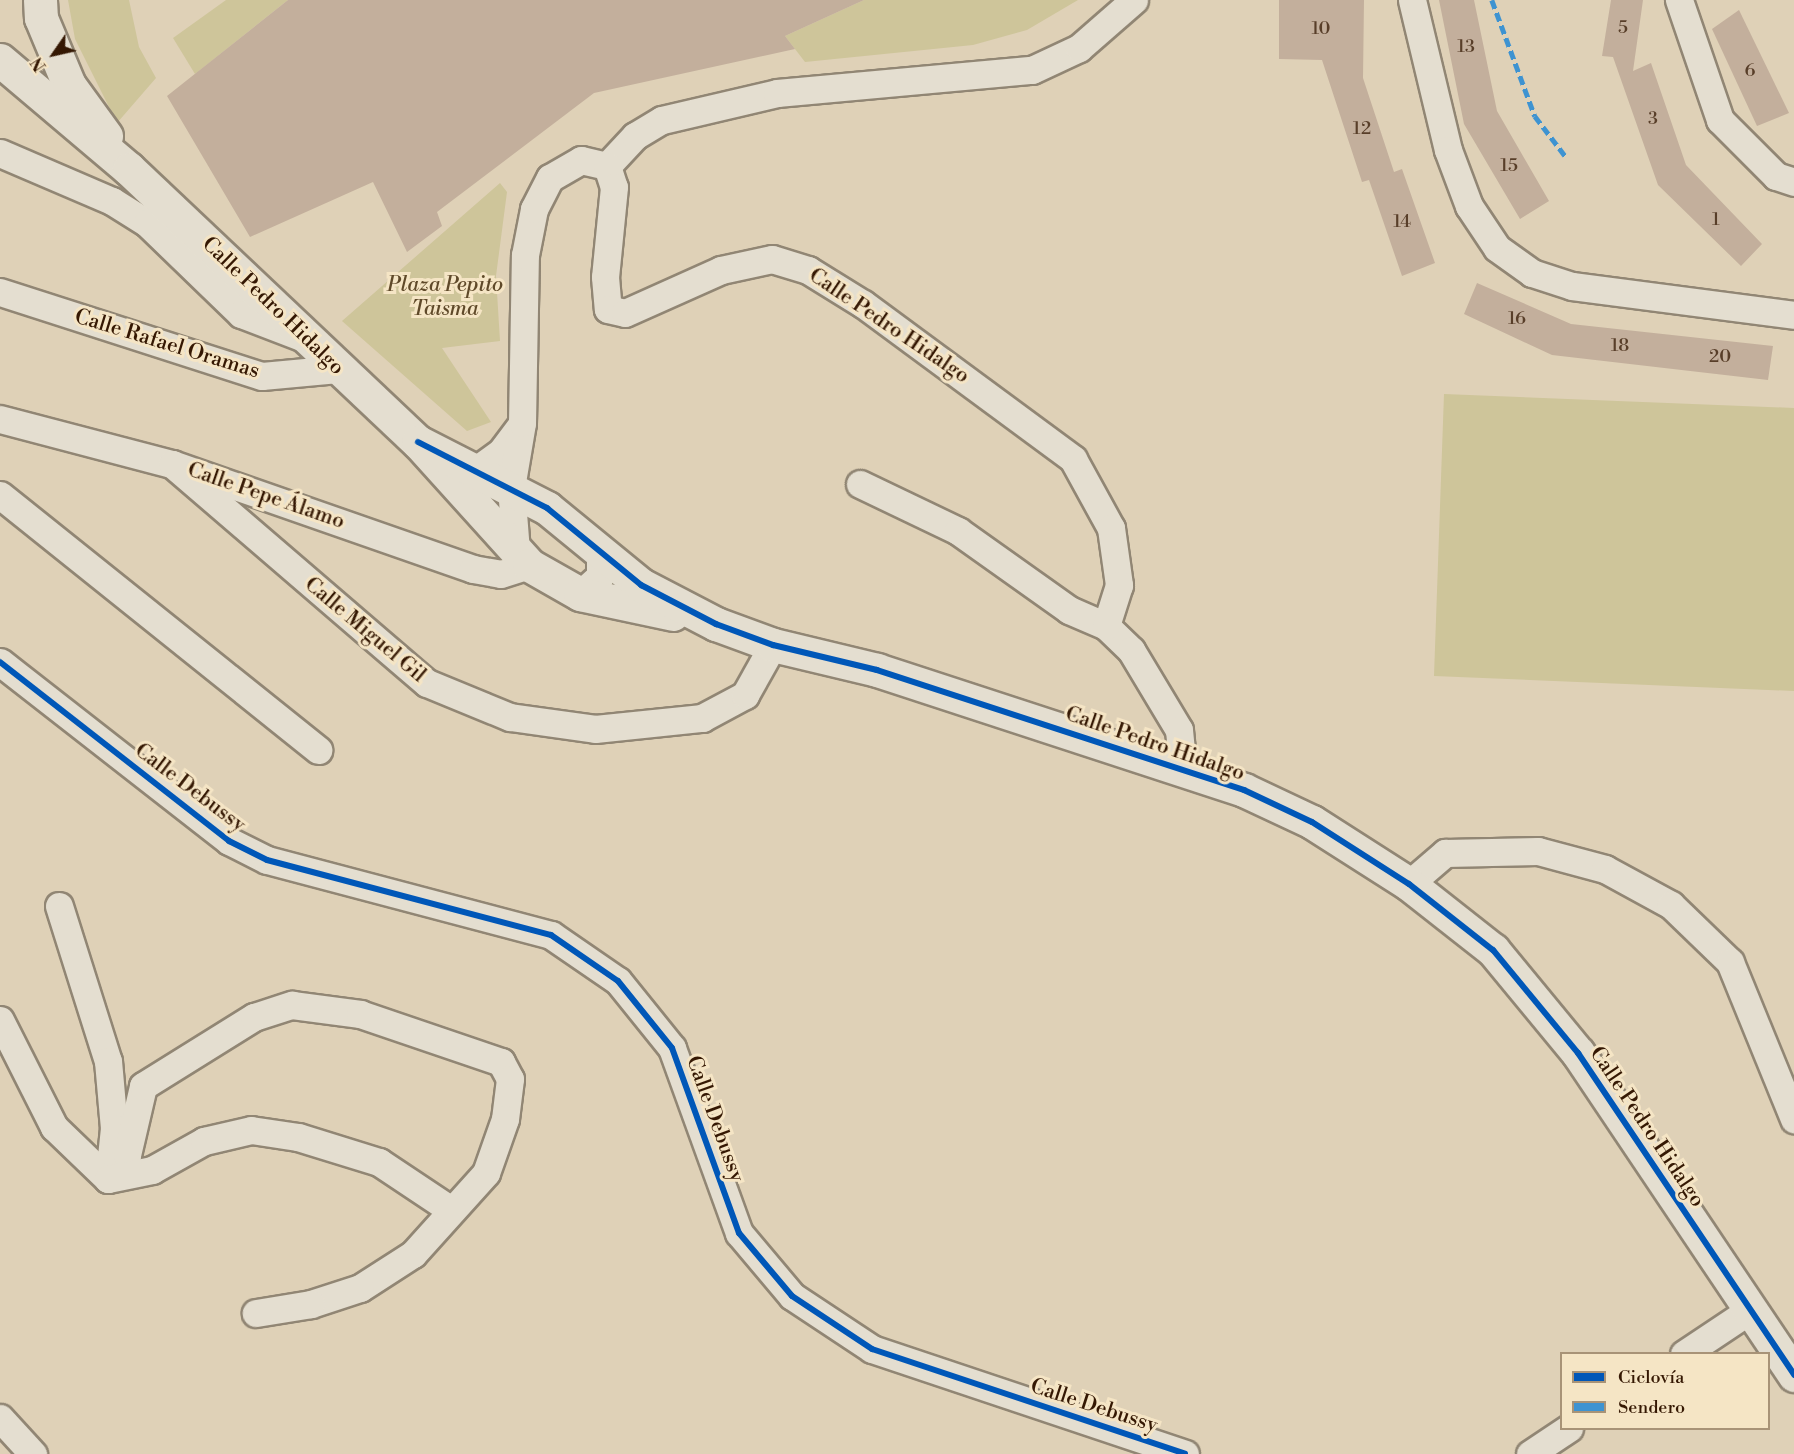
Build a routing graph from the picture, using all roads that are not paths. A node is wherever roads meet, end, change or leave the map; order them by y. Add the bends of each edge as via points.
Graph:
1 (40, 0) edge
2 (1134, 0) edge
3 (1412, 0) edge
4 (1679, 0) edge
5 (0, 60) edge
6 (0, 153) edge
7 (607, 166) junction
8 (129, 169) junction
9 (1794, 182) edge
10 (0, 292) edge
11 (1794, 315) edge
12 (310, 341) junction
13 (338, 369) junction
14 (0, 419) edge
15 (522, 423) junction
16 (418, 442) junction
17 (172, 464) junction
18 (472, 473) junction
19 (860, 484) dead end
20 (511, 488) junction
21 (0, 495) edge
22 (600, 551) junction
23 (523, 558) junction
24 (580, 594) junction
25 (716, 624) junction
26 (1106, 626) junction
27 (773, 645) junction
28 (0, 662) edge
29 (318, 750) dead end
30 (1183, 771) junction
31 (1409, 884) junction
32 (59, 906) dead end
33 (0, 1020) edge
34 (1794, 1119) edge
35 (108, 1179) junction
36 (451, 1210) junction
37 (1750, 1310) junction
38 (256, 1313) dead end
39 (1686, 1352) edge
40 (1794, 1375) edge
41 (0, 1418) edge
42 (1566, 1430) edge
43 (33, 1454) edge
44 (1185, 1454) edge
45 (1530, 1454) edge

1 - 8 street, Calle Pedro Hidalgo via 42,18 69,85
2 - 7 street via 1079,48 1032,70 777,93 662,120 635,136
3 - 11 street via 1448,150 1469,206 1497,248 1532,273 1572,286
4 - 9 street via 1720,120 1776,176
5 - 8 street, Calle Pedro Hidalgo
6 - 12 street via 112,201 147,223 241,315
7 - 15 street via 581,160 550,178 534,209 525,255
7 - 26 street, Calle Pedro Hidalgo via 614,187 605,278 609,309 625,313 722,270 772,259 808,270 863,304 1073,459 1111,528 1119,585
8 - 12 street, Calle Pedro Hidalgo
10 - 13 street, Calle Rafael Oramas via 261,376
12 - 13 street, Calle Pedro Hidalgo
13 - 16 street, Calle Pedro Hidalgo
14 - 17 street, Calle Pepe Álamo
15 - 18 street via 500,453
15 - 20 street
16 - 18 street, Calle Pedro Hidalgo
16 - 23 street, Calle Pedro Hidalgo
17 - 23 street, Calle Pepe Álamo via 473,569 501,574
17 - 27 street, Calle Miguel Gil via 427,683 510,717 595,729 702,718 745,695
18 - 20 street, Calle Pedro Hidalgo
19 - 26 street via 958,531 1069,610
20 - 22 street, Calle Pedro Hidalgo via 547,508
20 - 23 street
21 - 29 street
22 - 24 street via 600,576
22 - 25 street, Calle Pedro Hidalgo via 641,585
23 - 24 street, Calle Pedro Hidalgo
24 - 25 street, Calle Pedro Hidalgo
25 - 27 street, Calle Pedro Hidalgo
26 - 30 street via 1131,650 1179,730
27 - 30 street, Calle Pedro Hidalgo via 877,670
28 - 44 street, Calle Debussy via 229,841 267,860 550,935 618,981 672,1048 739,1233 792,1296 872,1349
30 - 31 street, Calle Pedro Hidalgo via 1244,790 1312,822
31 - 34 street via 1445,853 1538,851 1605,869 1671,905 1731,962
31 - 37 street, Calle Pedro Hidalgo via 1493,950 1578,1053
32 - 35 street via 108,1061 114,1128
33 - 35 street via 54,1126
35 - 36 street via 152,1170 204,1141 251,1130 298,1137 379,1162
35 - 36 street via 127,1155 143,1086 254,1017 292,1005 360,1014 501,1062 510,1079 505,1119 486,1173
36 - 38 street via 412,1254 360,1288 311,1304
37 - 39 street
37 - 40 street, Calle Pedro Hidalgo
41 - 43 street
42 - 45 street

